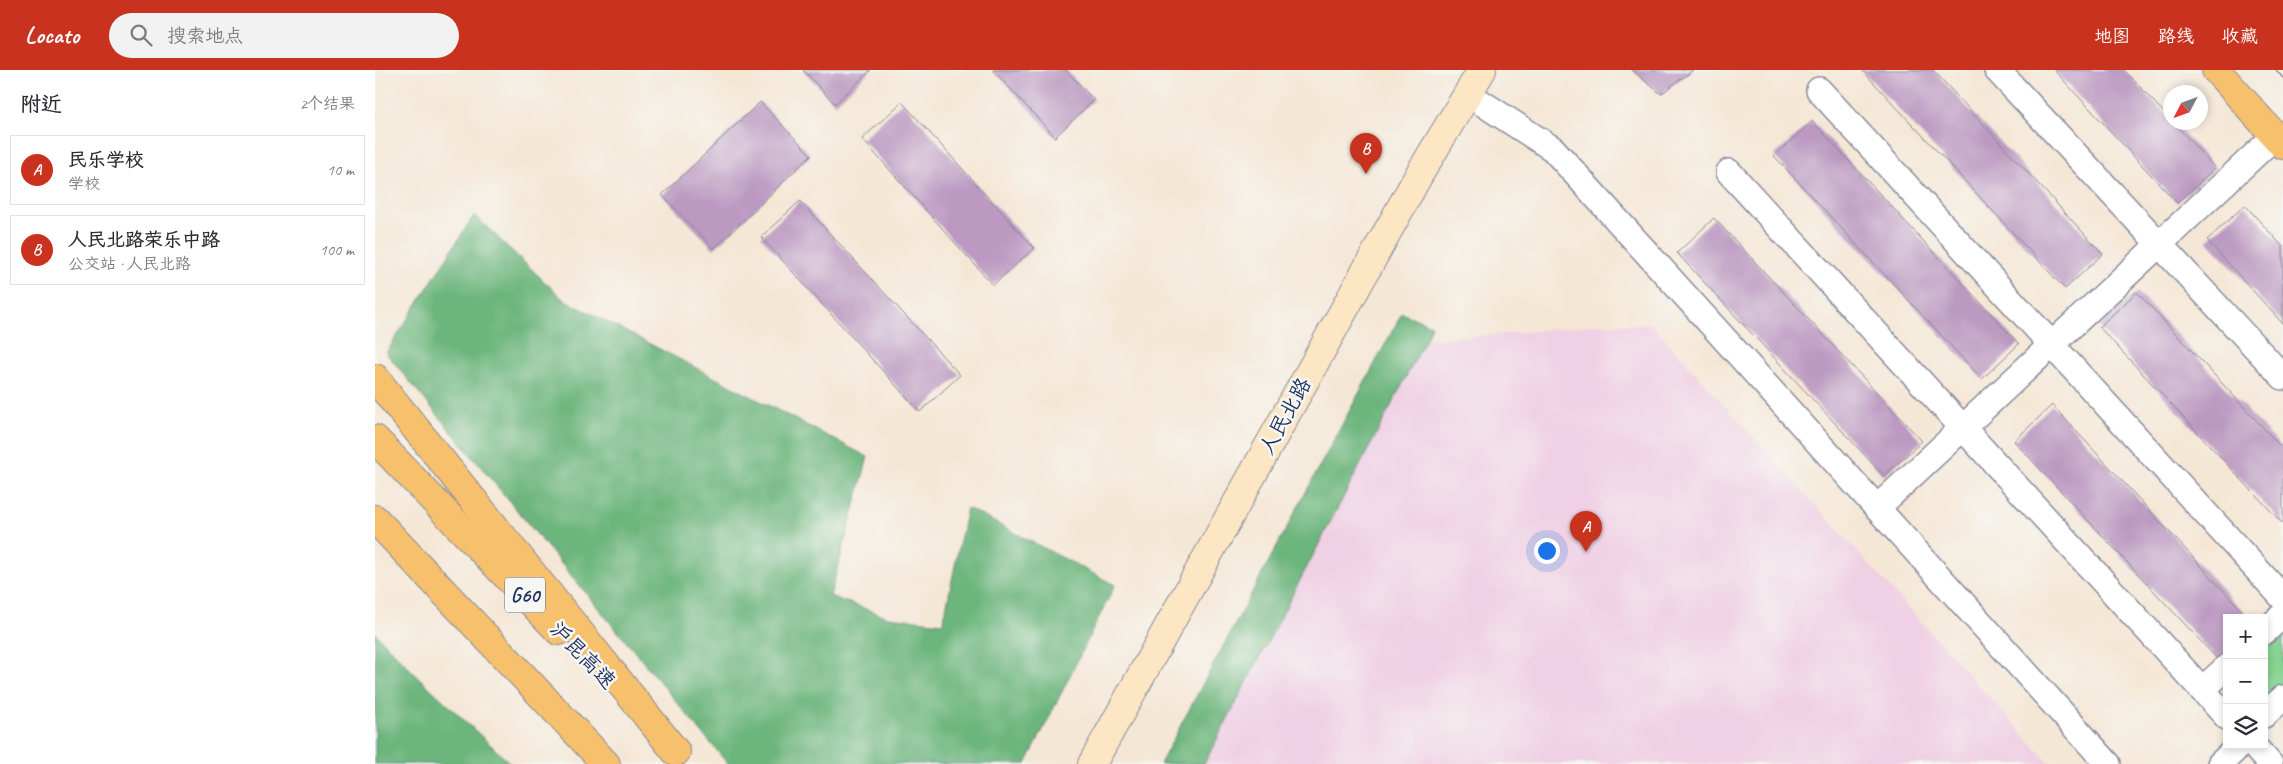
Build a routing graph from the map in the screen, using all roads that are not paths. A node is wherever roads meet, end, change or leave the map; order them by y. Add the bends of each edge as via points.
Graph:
1 (1482, 70) edge
2 (1997, 70) edge
3 (2216, 70) edge
4 (1819, 90) dead end
5 (1468, 94) junction
6 (2279, 140) edge
7 (1729, 172) dead end
8 (2159, 244) junction
9 (2051, 345) junction
10 (2283, 377) edge
11 (375, 378) edge
12 (1963, 427) junction
13 (375, 439) edge
14 (1877, 508) junction
15 (375, 519) edge
16 (375, 539) edge
17 (2283, 598) edge
18 (2283, 615) edge
19 (2268, 628) edge
20 (2223, 671) edge
21 (2202, 690) junction
22 (2283, 698) edge
23 (2268, 711) edge
24 (2223, 712) edge
25 (2236, 749) edge
26 (2257, 749) edge
27 (681, 758) edge
28 (605, 764) edge
29 (1092, 764) edge
30 (2108, 764) edge
31 (2220, 764) edge
32 (2270, 764) edge

1 - 5 main road, 人民北路
2 - 8 street
3 - 6 main road
4 - 9 street
5 - 14 street via 1553,150
5 - 29 main road, 人民北路 via 1420,173
6 - 8 street
7 - 12 street
8 - 9 street
8 - 10 street
9 - 12 street
9 - 17 street
11 - 27 main road
12 - 14 street
12 - 21 street
13 - 27 main road, 沪昆高速 / G60
14 - 30 street
15 - 28 main road, G60
16 - 28 main road
18 - 19 street
20 - 21 street
21 - 24 street
22 - 23 street
25 - 31 street
26 - 32 street

